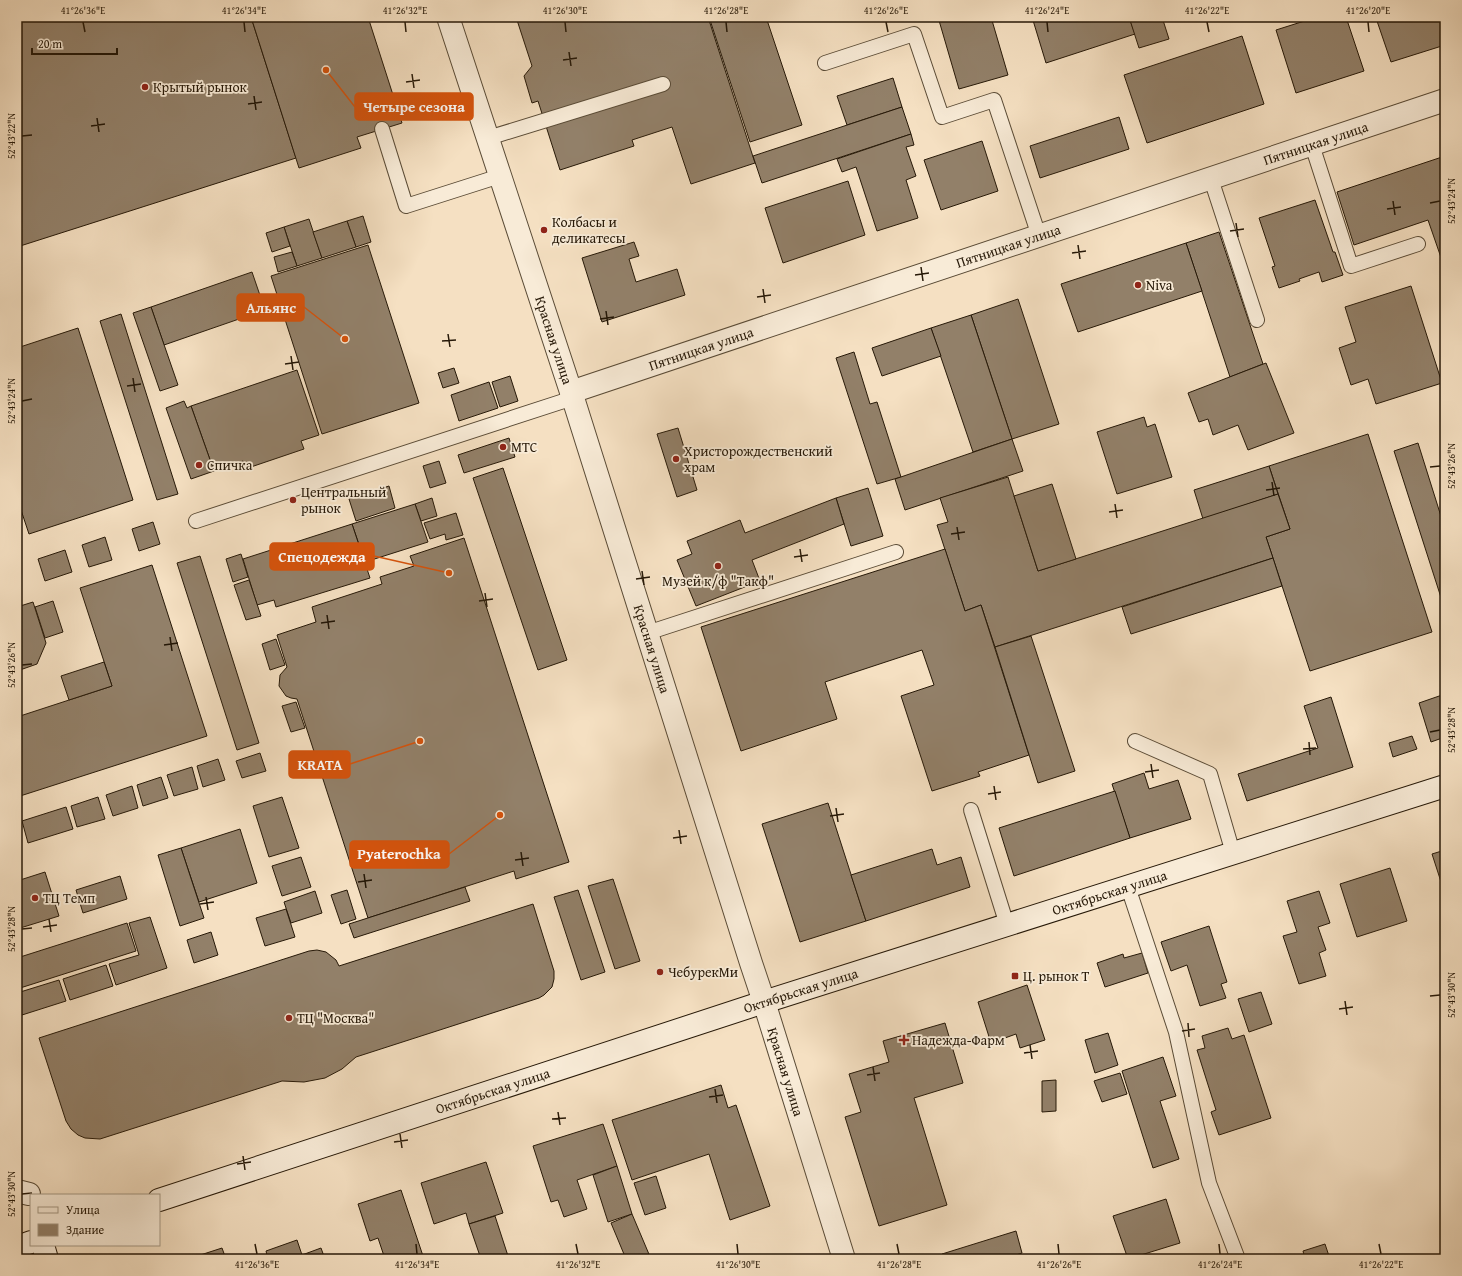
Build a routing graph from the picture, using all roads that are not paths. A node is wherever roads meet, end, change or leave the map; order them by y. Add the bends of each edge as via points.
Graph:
1 (448, 17) edge
2 (825, 63) dead end
3 (663, 84) dead end
4 (1445, 100) edge
5 (382, 129) dead end
6 (488, 138) junction
7 (1312, 145) junction
8 (500, 176) junction
9 (1211, 179) junction
10 (1039, 236) junction
11 (1418, 244) dead end
12 (1257, 320) dead end
13 (572, 395) junction
14 (196, 521) dead end
15 (896, 552) dead end
16 (647, 633) junction
17 (1134, 740) dead end
18 (1445, 786) edge
19 (971, 810) dead end
20 (1233, 853) junction
21 (1128, 887) junction
22 (1007, 925) junction
23 (764, 1002) junction
24 (160, 1200) edge
25 (30, 1242) edge
26 (43, 1246) edge
27 (17, 1247) edge
28 (48, 1259) edge
29 (844, 1259) edge
30 (1238, 1259) edge

1 - 6 street, Красная улица
2 - 10 lane via 914,34 942,117 994,100
3 - 6 lane
4 - 7 street, Пятницкая улица
5 - 8 lane via 406,206
6 - 8 street, Красная улица
7 - 9 street, Пятницкая улица
7 - 11 lane via 1351,266
8 - 13 street, Красная улица
9 - 10 street, Пятницкая улица
9 - 12 lane
10 - 13 street, Пятницкая улица
13 - 14 lane
13 - 16 street, Красная улица
15 - 16 lane
16 - 23 street, Красная улица
17 - 20 lane via 1210,774
18 - 20 street, Октябрьская улица
19 - 22 lane
20 - 21 street, Октябрьская улица
21 - 22 street, Октябрьская улица
21 - 30 lane via 1176,1032 1209,1183
22 - 23 street, Октябрьская улица
23 - 24 street, Октябрьская улица
23 - 29 street, Красная улица
25 - 27 street
26 - 28 street

